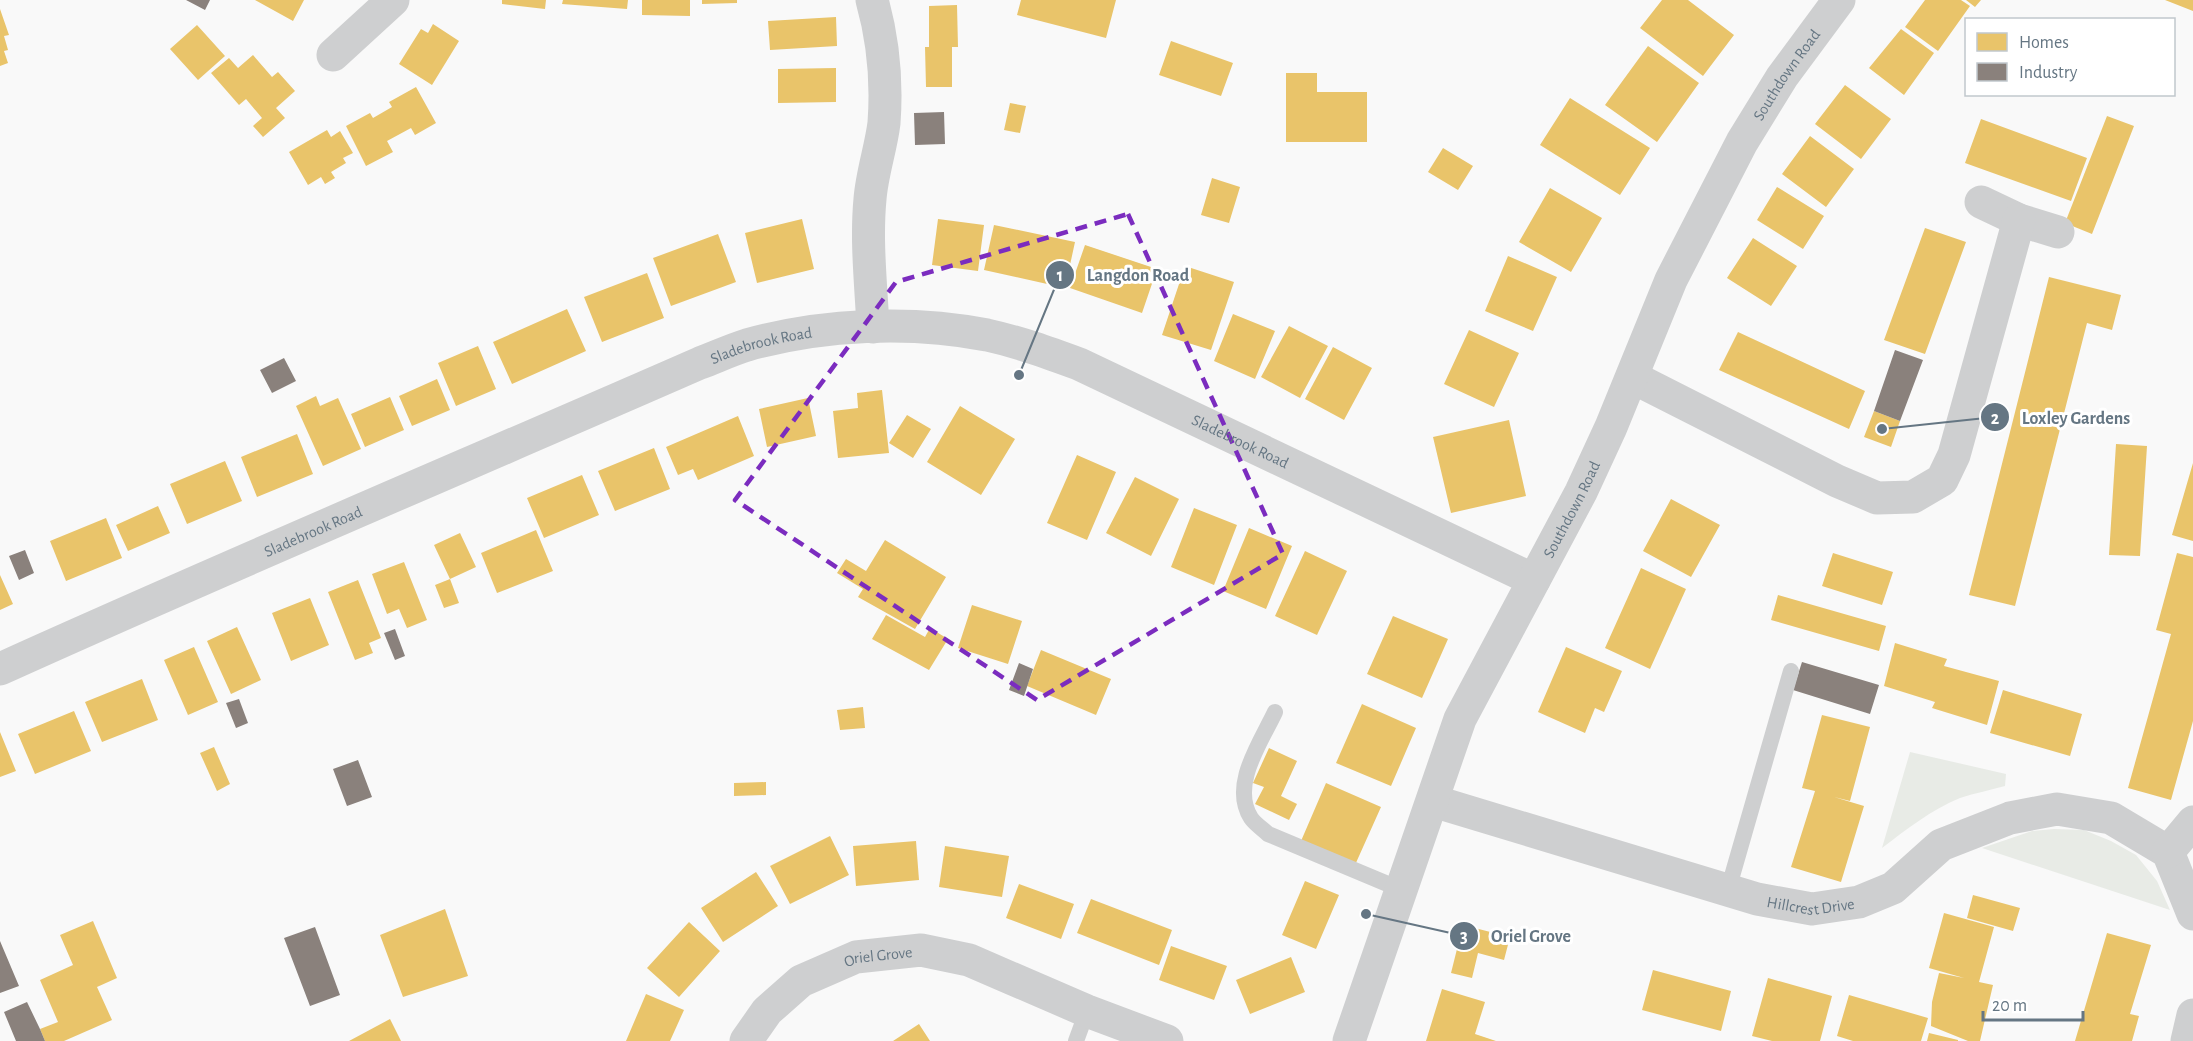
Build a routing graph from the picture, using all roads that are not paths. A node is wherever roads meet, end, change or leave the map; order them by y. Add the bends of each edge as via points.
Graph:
1 (393, 0) edge
2 (872, 0) edge
3 (1839, 0) edge
4 (333, 55) dead end
5 (1981, 202) dead end
6 (2019, 220) junction
7 (2058, 232) dead end
8 (873, 327) junction
9 (1632, 377) junction
10 (1534, 580) junction
11 (0, 669) edge
12 (1791, 671) dead end
13 (1275, 712) dead end
14 (1433, 801) junction
15 (2193, 822) edge
16 (2168, 852) junction
17 (1402, 890) junction
18 (1728, 890) junction
19 (2193, 914) edge
20 (2193, 1015) edge
21 (1082, 1026) edge
22 (746, 1041) edge
23 (1167, 1041) edge
24 (1349, 1041) edge
25 (2187, 1041) edge

1 - 4 street
2 - 8 street via 878,19 885,96 868,236
3 - 9 street, Southdown Road via 1782,77 1742,142 1671,280
5 - 6 street
6 - 7 street
6 - 9 street via 1954,455 1942,480 1913,497 1877,498 1837,481
8 - 10 street, Sladebrook Road via 987,335 1079,364
8 - 11 street, Sladebrook Road via 792,335 746,345 709,359
9 - 10 street, Southdown Road via 1581,492
10 - 14 street, Southdown Road via 1460,719
12 - 18 lane
13 - 17 lane via 1246,774 1244,795 1251,818 1268,834
14 - 17 street, Southdown Road
14 - 18 street, Hillcrest Drive
15 - 16 street
16 - 18 street, Hillcrest Drive via 2111,818 2057,809 2010,818 1941,845 1893,888 1859,902 1812,909
16 - 19 street
17 - 24 street, Southdown Road
20 - 25 street
21 - 22 street, Oriel Grove via 969,960 921,950 856,957 801,981 767,1011
21 - 23 street, Oriel Grove

